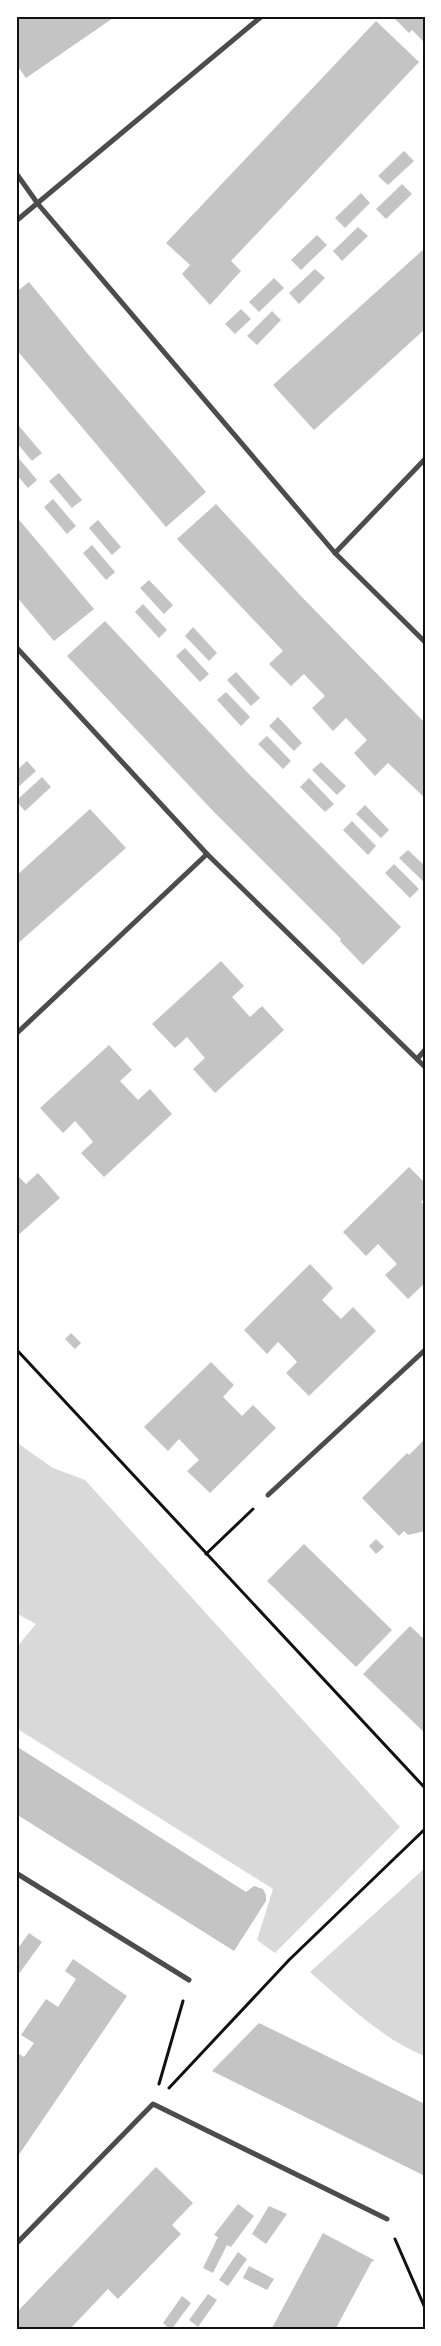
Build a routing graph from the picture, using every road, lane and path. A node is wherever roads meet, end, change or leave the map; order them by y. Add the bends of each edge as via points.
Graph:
1 (262, 16) edge
2 (16, 173) edge
3 (38, 204) junction
4 (16, 221) edge
5 (425, 458) edge
6 (335, 553) junction
7 (425, 642) edge
8 (16, 647) edge
9 (207, 854) junction
10 (16, 1034) edge
11 (425, 1050) edge
12 (417, 1059) junction
13 (425, 1067) edge
14 (16, 1349) edge
15 (425, 1350) edge
16 (268, 1495) joint
17 (206, 1554) junction
18 (425, 1788) edge
19 (425, 1829) edge
20 (16, 1873) edge
21 (189, 1980) joint
22 (153, 2104) junction
23 (386, 2219) joint
24 (16, 2244) edge
25 (425, 2308) edge

1 - 3 street
2 - 3 street
3 - 4 street
3 - 6 street
5 - 6 street
6 - 7 street
8 - 9 street
9 - 10 street
9 - 12 street
11 - 12 street
12 - 13 street
14 - 17 path
15 - 16 street
16 - 17 path
17 - 18 path
19 - 22 path via 289,1960
20 - 21 street
21 - 22 path
22 - 23 street
22 - 24 street
23 - 25 path

